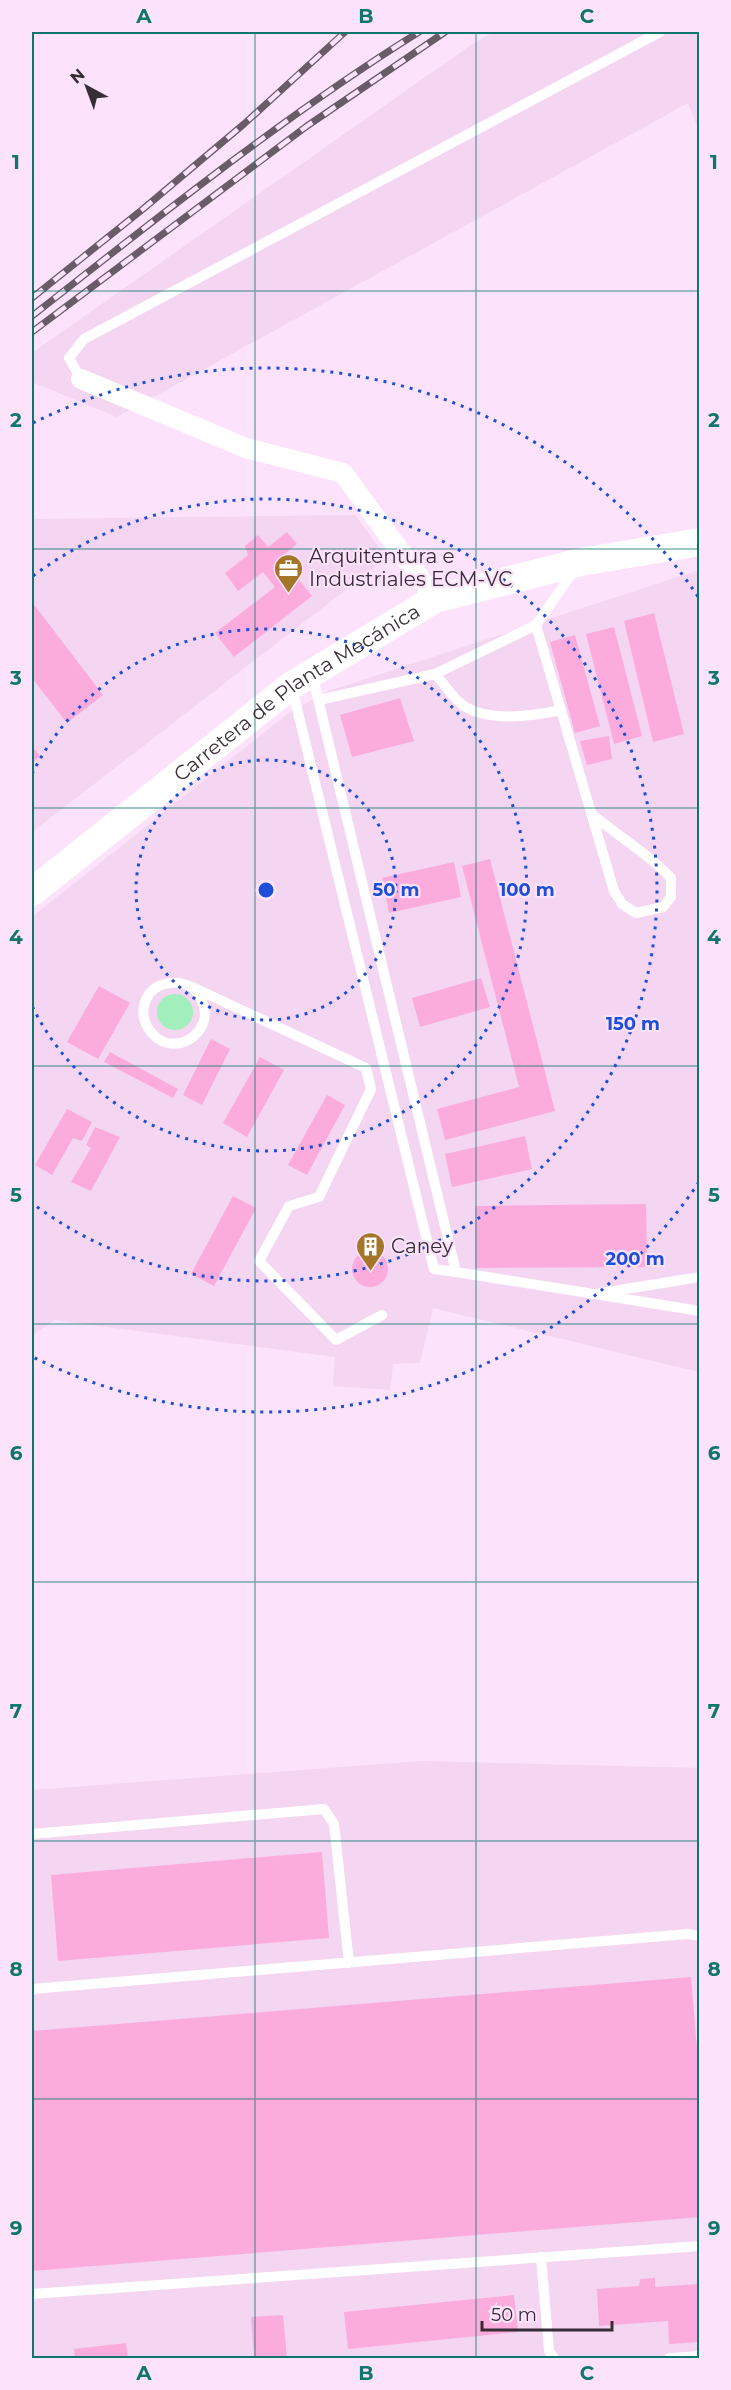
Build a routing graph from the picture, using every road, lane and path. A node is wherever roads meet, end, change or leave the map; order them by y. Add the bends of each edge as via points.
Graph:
1 (660, 32) edge
2 (81, 379) joint
3 (699, 542) edge
4 (581, 562) junction
5 (435, 599) junction
6 (536, 625) junction
7 (435, 674) junction
8 (302, 678) junction
9 (319, 700) junction
10 (561, 710) junction
11 (591, 813) junction
12 (32, 892) edge
13 (192, 987) junction
14 (456, 1272) junction
15 (699, 1277) edge
16 (592, 1294) junction
17 (699, 1311) edge
18 (382, 1315) dead end
19 (32, 1834) edge
20 (699, 1936) edge
21 (349, 1963) junction
22 (32, 1989) edge
23 (699, 2246) edge
24 (541, 2257) junction
25 (32, 2294) edge
26 (699, 2356) edge
27 (554, 2358) edge
28 (669, 2358) edge

1 - 2 lane via 84,339 69,358
2 - 5 street via 246,448 343,472
3 - 4 street, Carretera de Planta Mecánica
4 - 5 street, Carretera de Planta Mecánica
4 - 6 lane
5 - 8 street, Carretera de Planta Mecánica
6 - 7 lane
6 - 10 lane
7 - 9 lane
7 - 10 lane via 463,706 494,716
8 - 9 lane
8 - 12 street, Carretera de Planta Mecánica
8 - 14 lane via 434,1269
9 - 14 lane
10 - 11 lane
11 - 11 lane via 614,891 622,904 636,913 663,907 671,897 671,878
13 - 13 lane via 183,982 163,984 148,997 144,1006 146,1026 160,1040 181,1043 198,1033 204,1024 204,1003
13 - 18 lane via 366,1068 371,1089 319,1197 289,1206 259,1261 336,1340
14 - 16 lane
15 - 16 lane
16 - 17 lane
19 - 21 lane via 324,1809 334,1824
20 - 21 lane
21 - 22 lane
23 - 24 lane
24 - 25 lane
24 - 27 lane via 549,2351
26 - 28 lane

